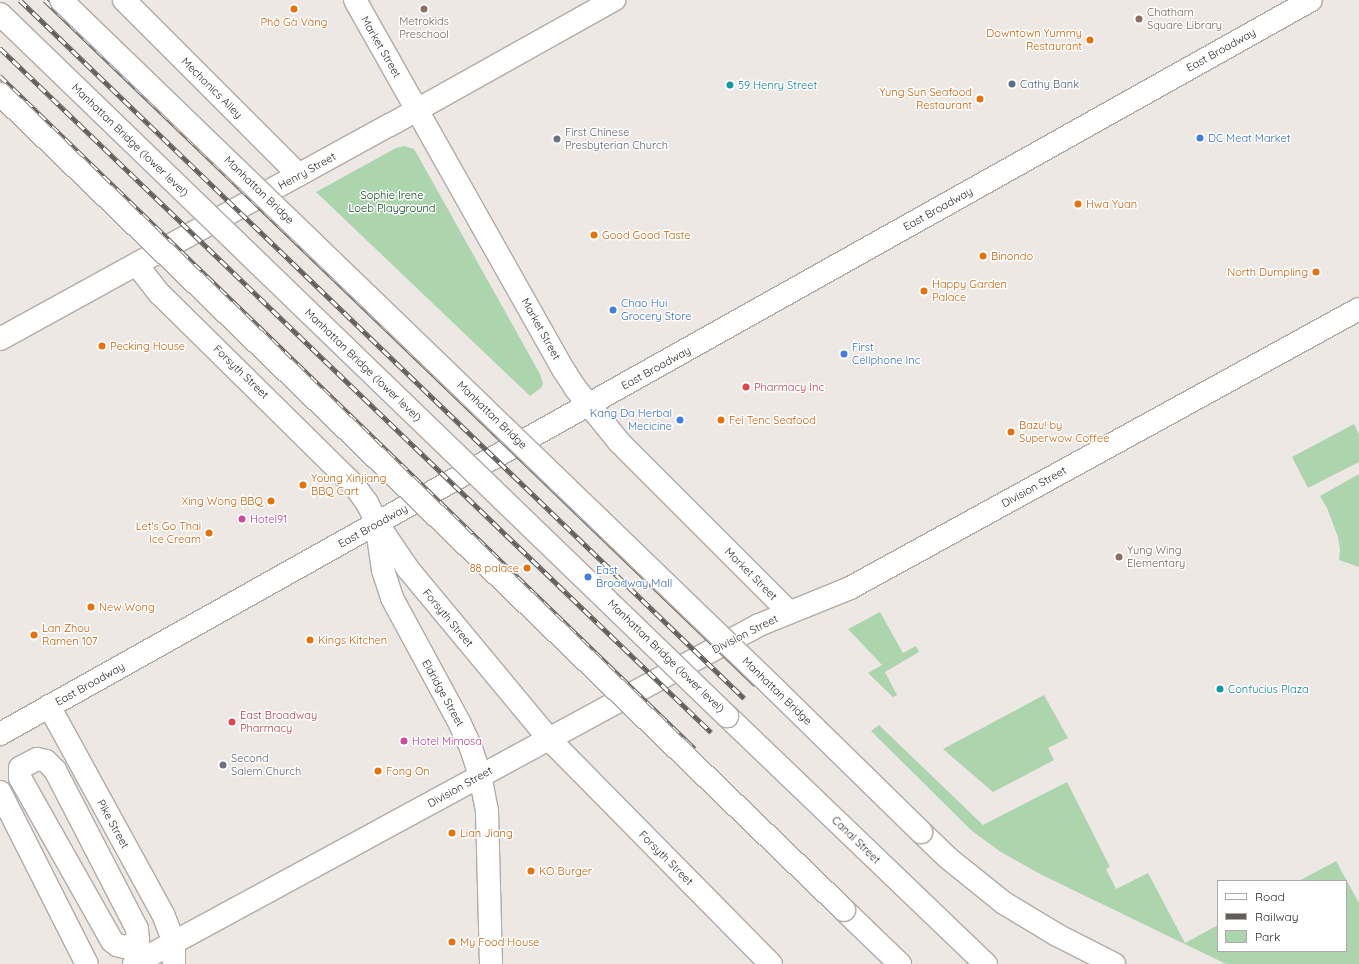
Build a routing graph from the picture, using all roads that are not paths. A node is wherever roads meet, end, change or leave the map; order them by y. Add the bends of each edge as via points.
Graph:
1 (61, 0) edge
2 (124, 0) edge
3 (355, 0) edge
4 (614, 0) edge
5 (1311, 0) edge
6 (0, 14) edge
7 (0, 94) edge
8 (417, 110) junction
9 (298, 175) junction
10 (137, 264) junction
11 (1359, 309) edge
12 (0, 339) edge
13 (588, 405) junction
14 (377, 523) junction
15 (789, 612) junction
16 (49, 706) junction
17 (727, 716) joint
18 (0, 734) edge
19 (548, 738) junction
20 (480, 775) junction
21 (0, 792) edge
22 (139, 935) joint
23 (174, 943) junction
24 (87, 964) edge
25 (134, 964) edge
26 (174, 964) edge
27 (491, 964) edge
28 (771, 964) edge
29 (900, 964) edge
30 (986, 964) edge
31 (1114, 964) edge

1 - 31 main road, Manhattan Bridge, bridge via 921,832 1004,903 1057,935
2 - 9 main road, Mechanics Alley
3 - 8 main road, Market Street
4 - 8 main road, Henry Street
5 - 13 main road, East Broadway
6 - 17 main road, Manhattan Bridge (lower level), bridge
7 - 29 main road, bridge
8 - 9 main road, Henry Street
8 - 13 main road, Market Street via 563,369
9 - 10 main road, Henry Street
10 - 12 main road, Henry Street
10 - 14 main road, Forsyth Street via 160,294 347,476 367,503
11 - 15 main road, Division Street via 850,588
13 - 14 main road, East Broadway
13 - 15 main road, Market Street via 619,442
14 - 16 main road, East Broadway
14 - 19 main road, Forsyth Street via 423,588
14 - 20 main road, Eldridge Street via 380,554 392,598 460,724
15 - 19 main road, Division Street via 759,625
16 - 18 main road, East Broadway
16 - 23 main road, Pike Street via 163,914
17 - 30 main road, Canal Street
19 - 20 main road, Division Street
19 - 28 main road, Forsyth Street
20 - 23 main road, Division Street
20 - 27 main road, Eldridge Street via 487,811
21 - 24 main road
22 - 22 main road via 138,940 132,945 124,947 112,941 20,778 20,768 37,759 46,761 55,770
23 - 25 main road, Division Street
23 - 26 main road

